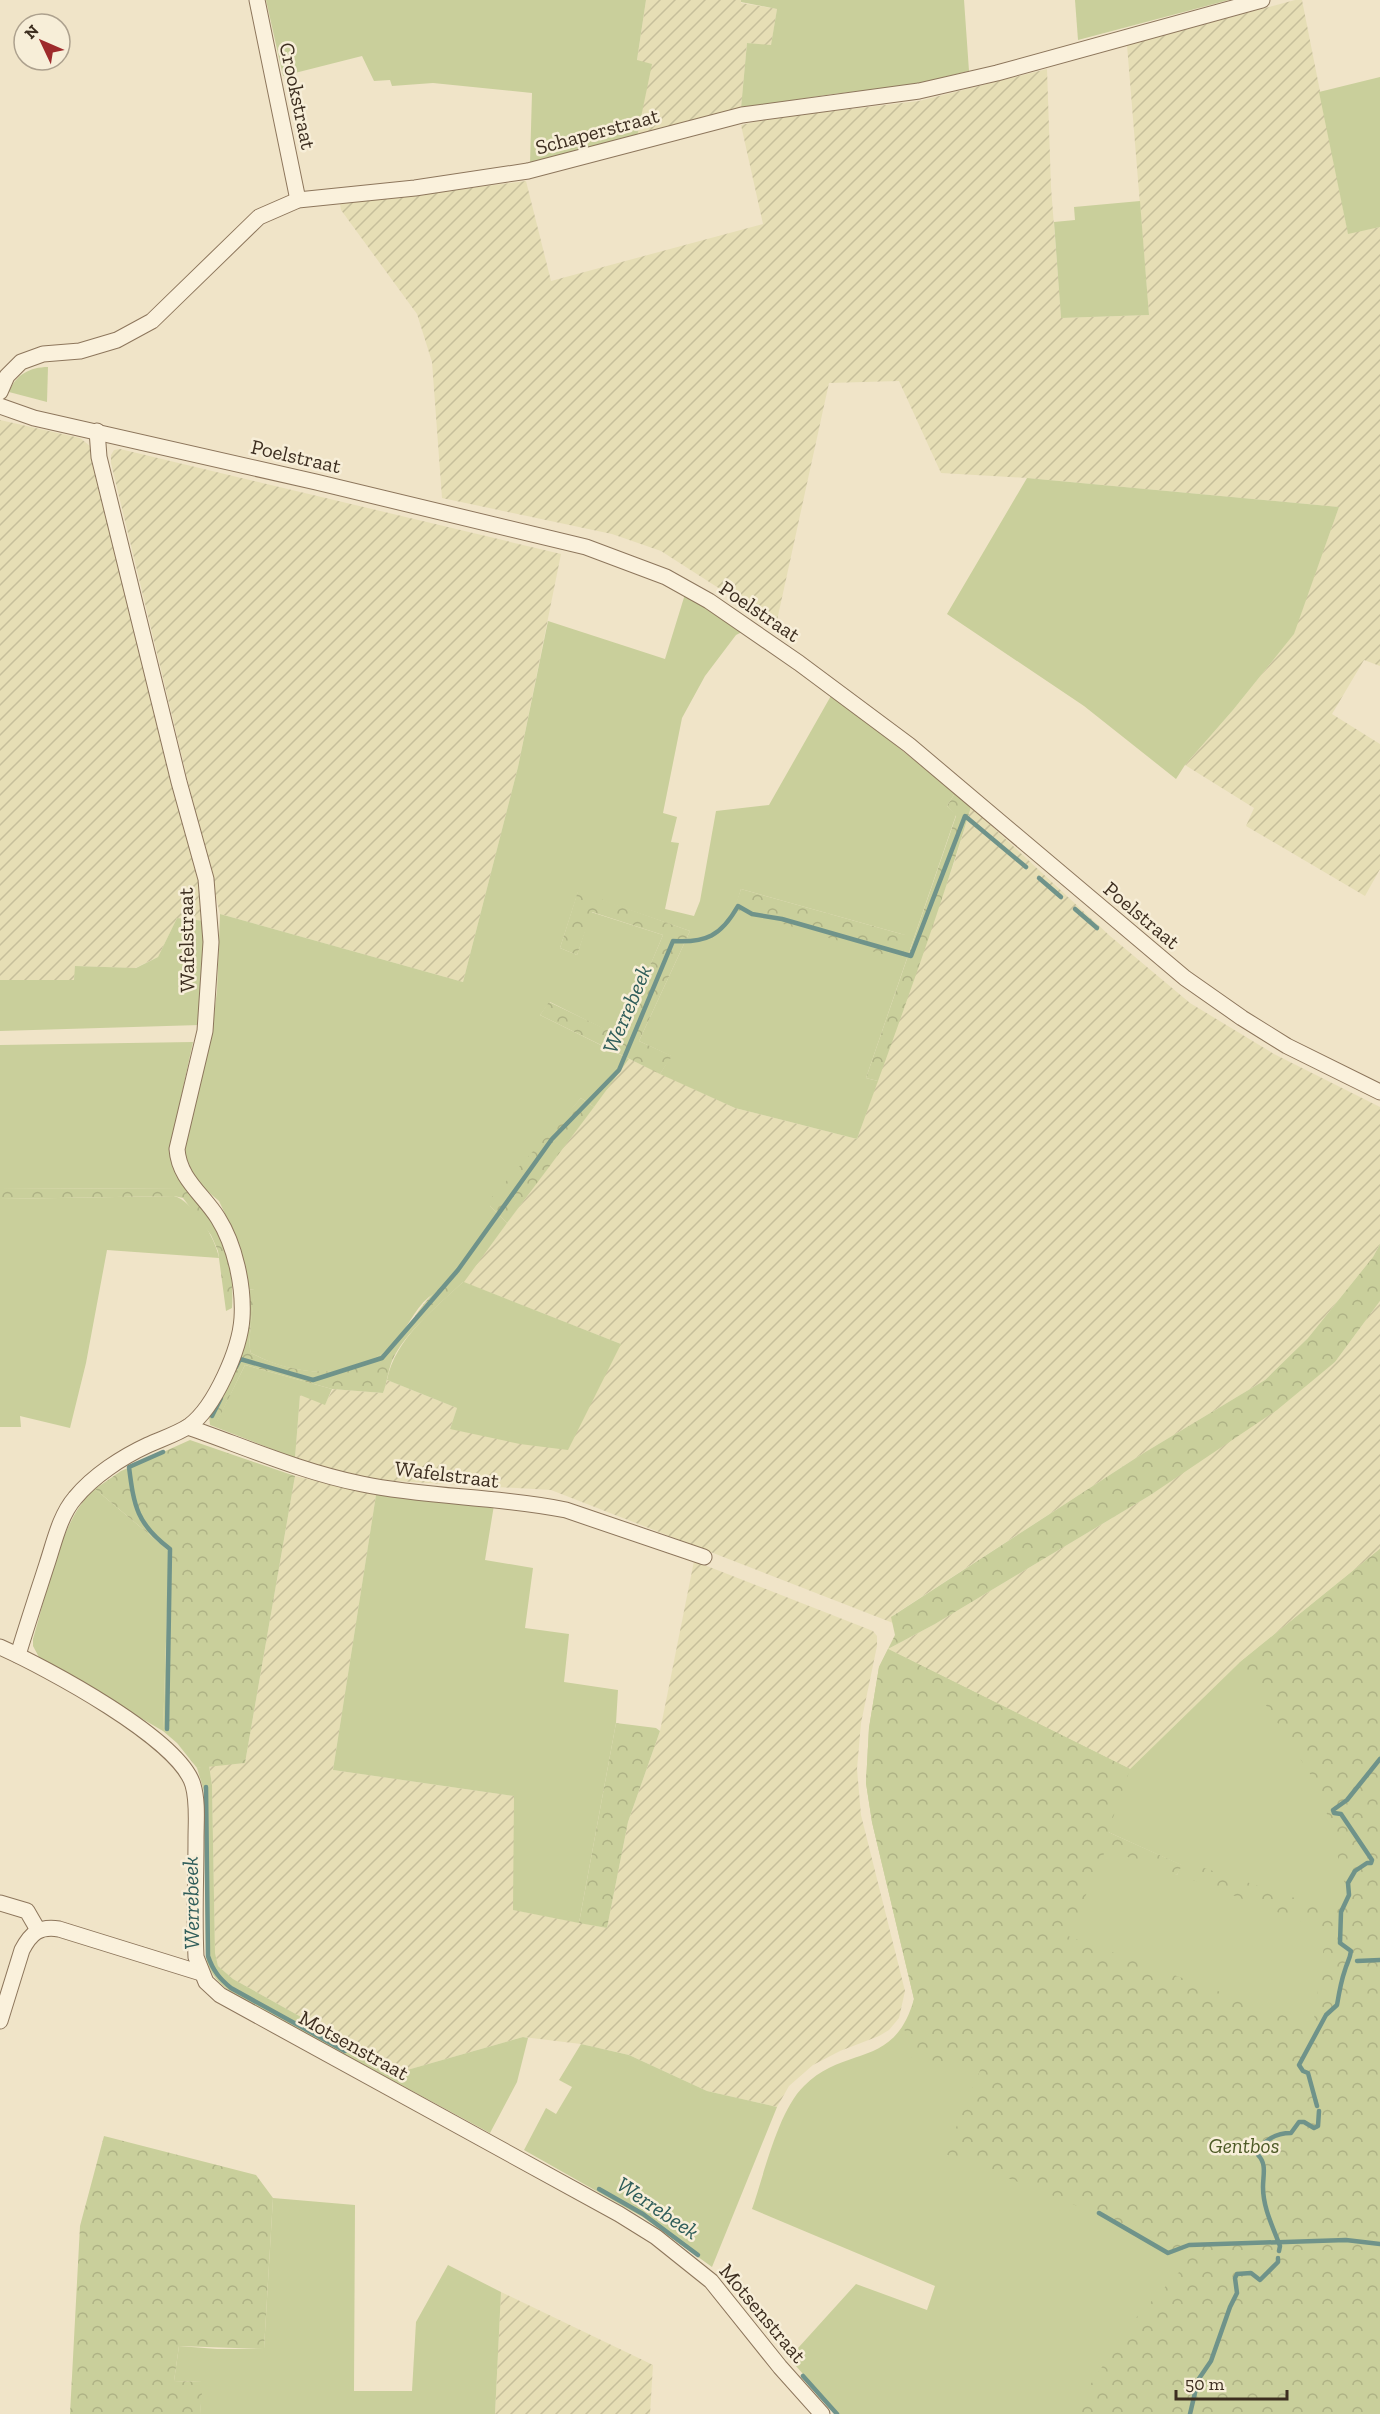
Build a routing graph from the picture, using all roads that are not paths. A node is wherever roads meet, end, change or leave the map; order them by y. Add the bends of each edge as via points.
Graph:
1 (257, 0) edge
2 (1262, 0) edge
3 (298, 200) junction
4 (0, 392) edge
5 (0, 406) edge
6 (97, 431) junction
7 (1380, 1092) edge
8 (188, 1426) junction
9 (704, 1557) dead end
10 (0, 1647) edge
11 (18, 1655) junction
12 (0, 1904) edge
13 (38, 1930) junction
14 (201, 1973) junction
15 (0, 2021) edge
16 (822, 2414) edge

1 - 3 street, Crookstraat
2 - 3 street, Schaperstraat via 919,92 742,115 528,171
3 - 4 street, Schaperstraat via 259,217 152,321 117,340 21,362 7,376
5 - 6 street, Poelstraat via 26,416
6 - 7 street, Poelstraat via 586,547 666,577 710,601 909,745 1185,978 1287,1046
6 - 8 street, Wafelstraat via 99,457 206,879 211,942 206,1031 177,1149 178,1160 193,1188 226,1233 237,1268 242,1319 237,1344 219,1386 206,1408
8 - 9 street, Wafelstraat via 319,1474 418,1494 566,1510
8 - 11 street, Wafelstraat via 120,1461 74,1499 53,1544
10 - 11 street
11 - 14 street via 137,1725 186,1768 196,1798 195,1931
12 - 13 street via 27,1911
13 - 14 street via 60,1929
13 - 15 street via 22,1950
14 - 16 street, Motsenstraat via 220,1995 656,2237 711,2281

